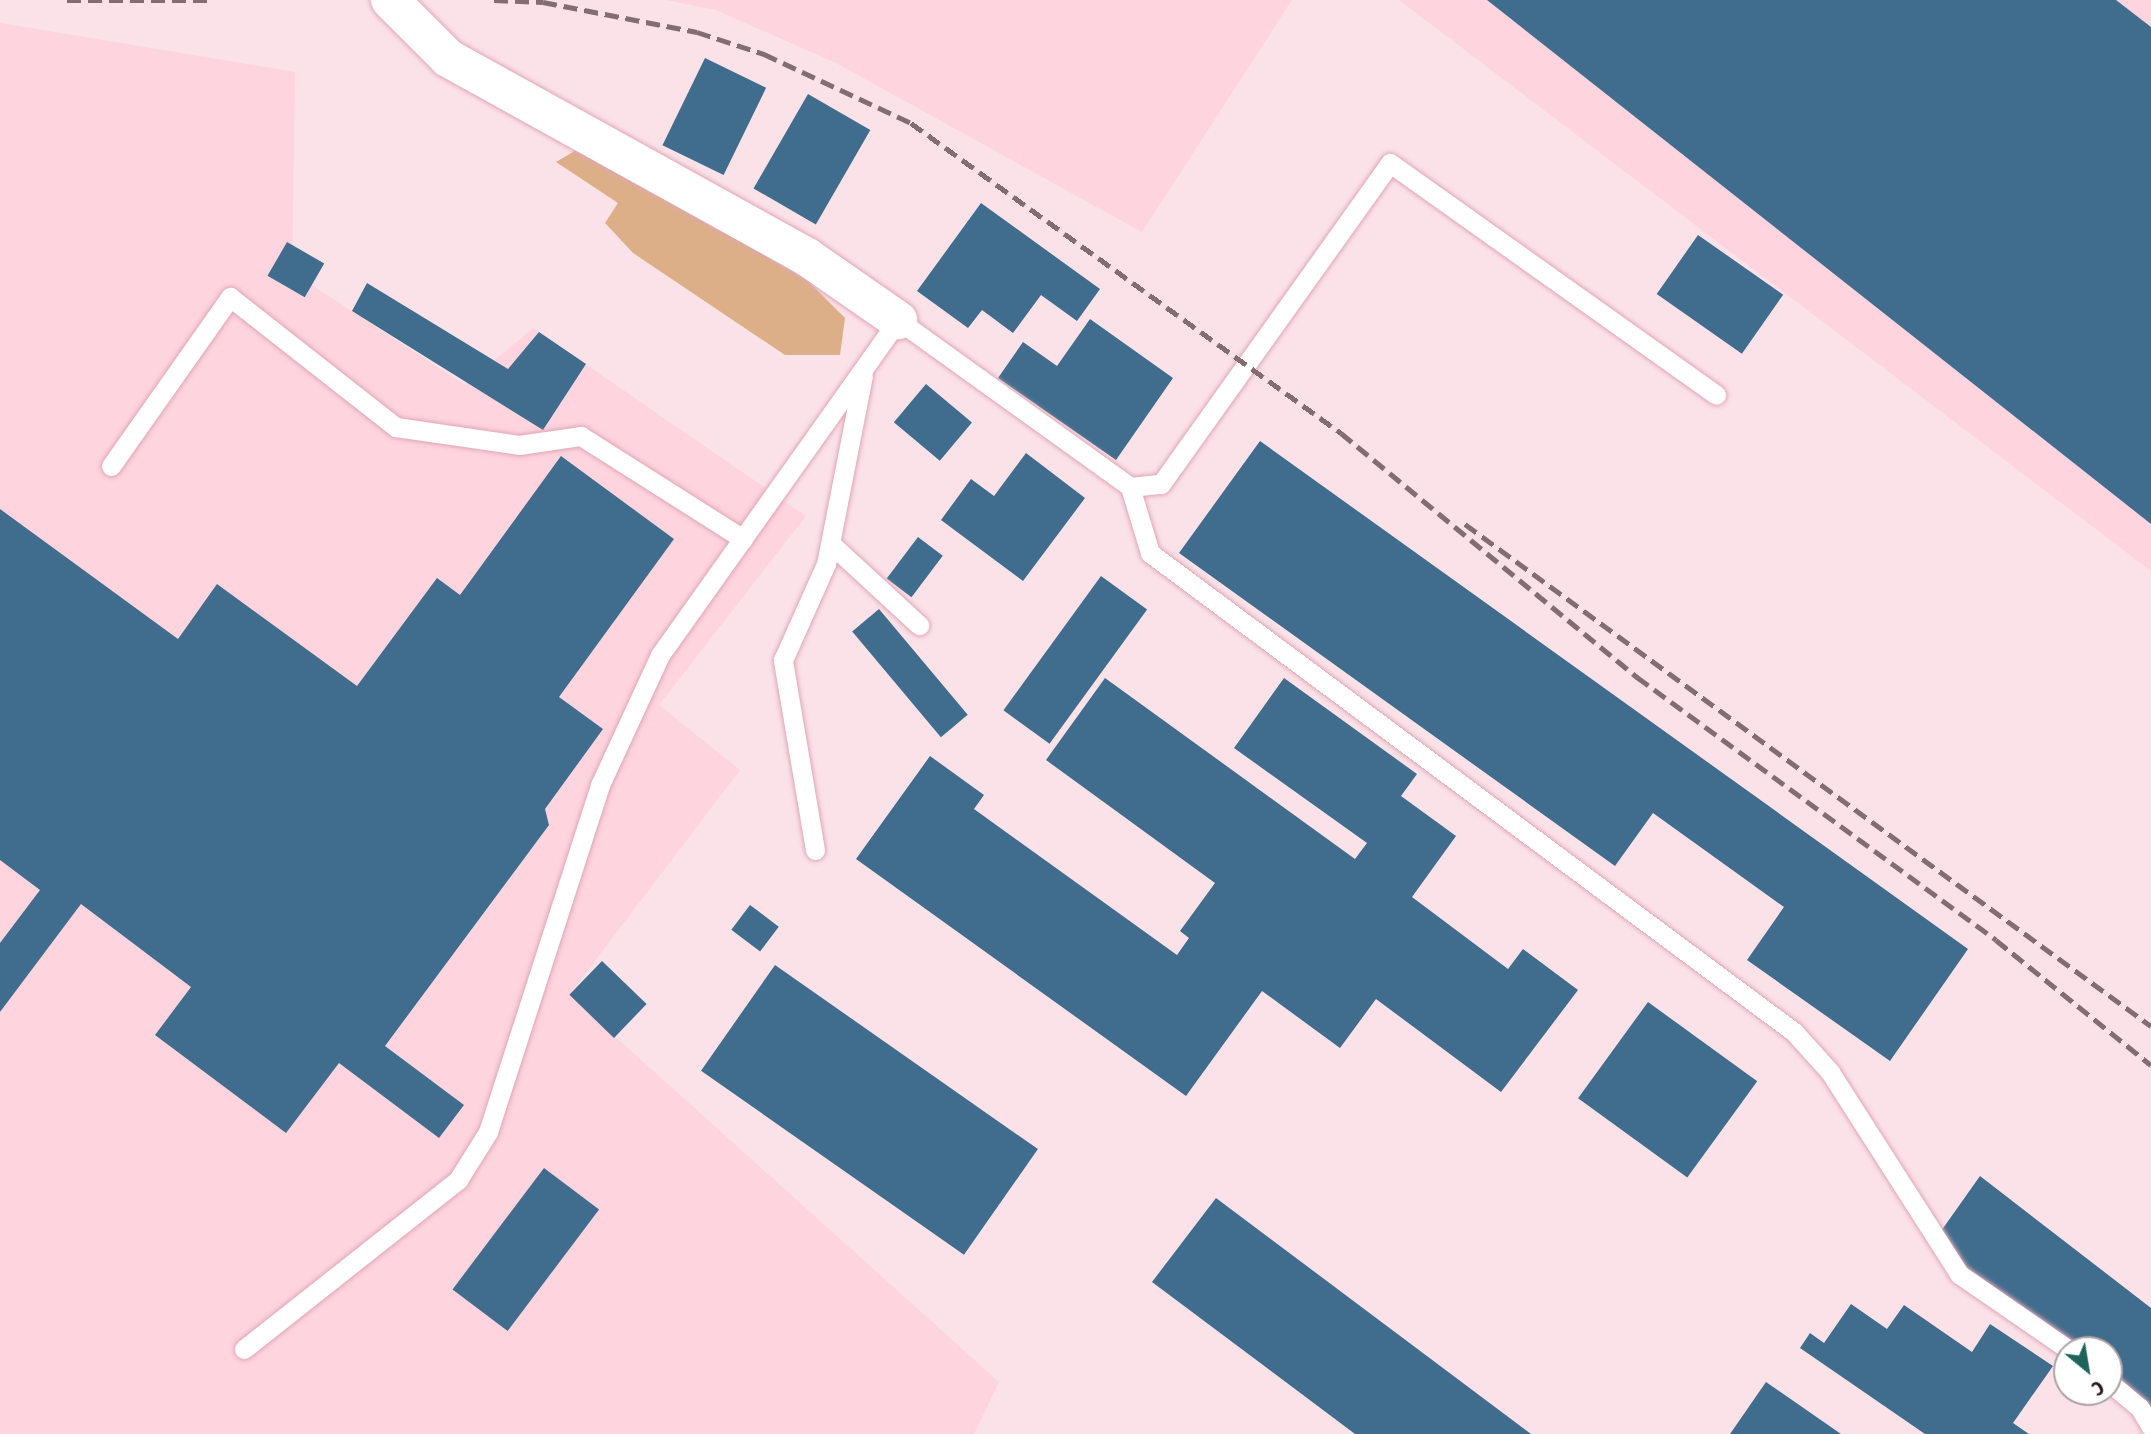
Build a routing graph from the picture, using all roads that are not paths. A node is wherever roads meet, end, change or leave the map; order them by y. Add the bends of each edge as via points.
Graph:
1 (390, 0) edge
2 (898, 320) junction
3 (864, 368) junction
4 (1716, 395) dead end
5 (111, 466) dead end
6 (1130, 488) junction
7 (743, 539) junction
8 (831, 544) junction
9 (919, 625) dead end
10 (815, 850) dead end
11 (2053, 1339) edge
12 (244, 1349) dead end
13 (2123, 1394) edge
14 (2151, 1427) edge

1 - 2 street via 448,58 807,257
2 - 3 lane
2 - 6 lane
3 - 7 lane
3 - 8 lane
4 - 6 lane via 1390,163 1161,484
5 - 7 lane via 230,296 396,426 519,445 581,436
6 - 11 lane via 1150,553 1794,1032 1830,1072 1959,1274
7 - 12 lane via 660,655 600,785 488,1132 458,1180
8 - 9 lane
8 - 10 lane via 783,660
13 - 14 lane via 2140,1408

